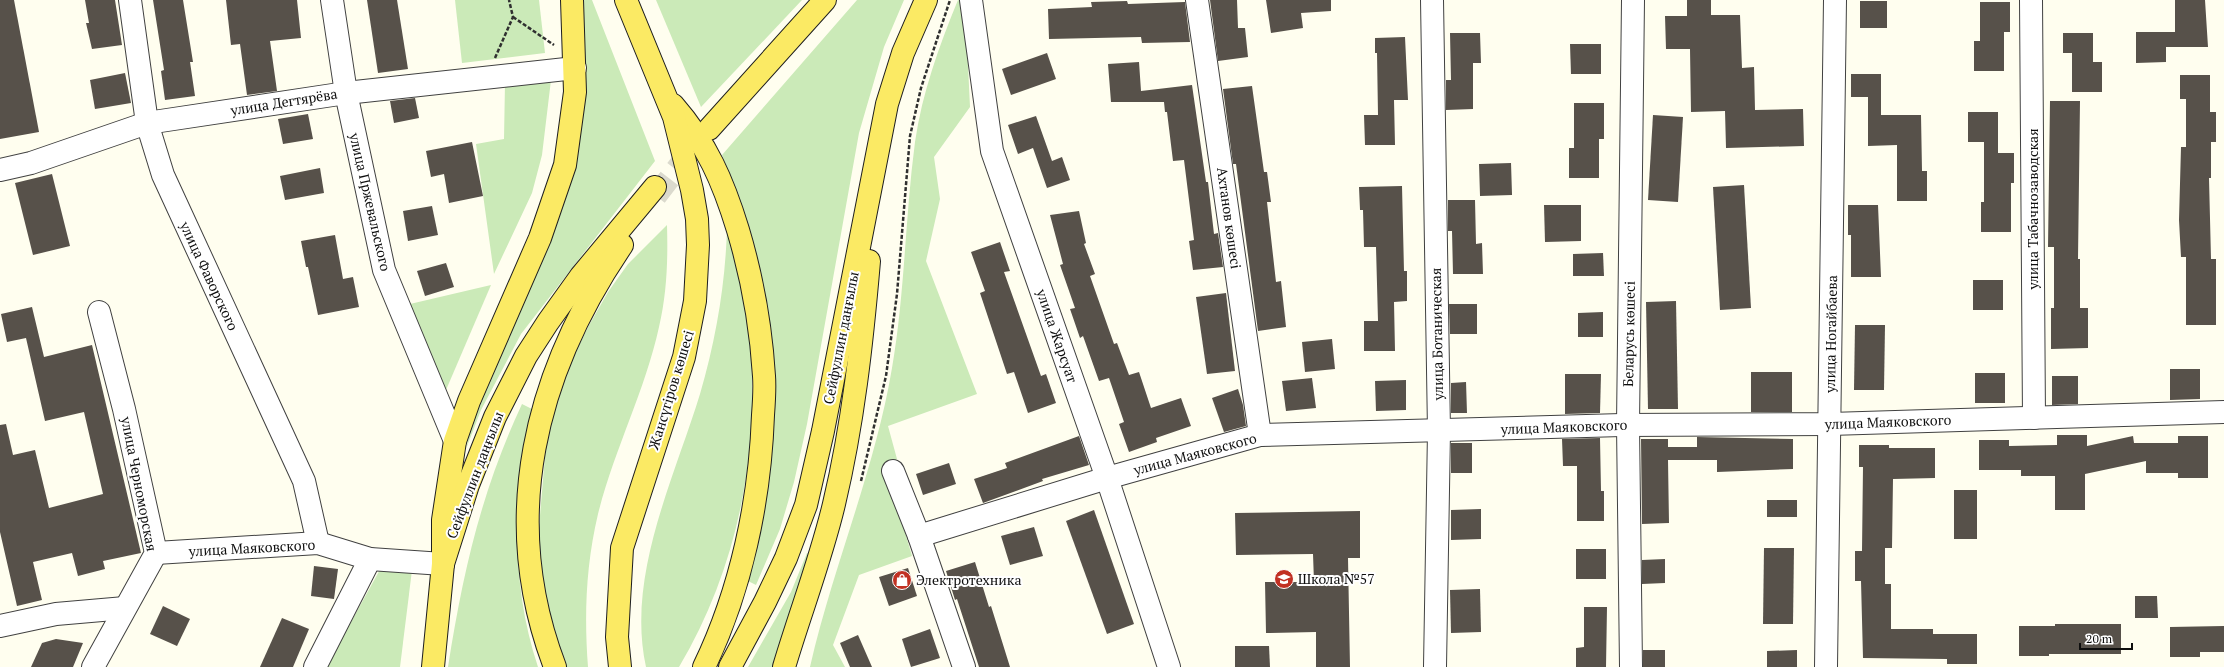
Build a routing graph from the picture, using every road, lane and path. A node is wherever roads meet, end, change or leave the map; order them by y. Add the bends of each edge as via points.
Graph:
1 (130, 0) edge
2 (332, 0) edge
3 (509, 0) edge
4 (572, 0) edge
5 (626, 0) edge
6 (825, 0) edge
7 (926, 0) edge
8 (970, 0) edge
9 (1197, 0) edge
10 (1432, 0) edge
11 (1633, 0) edge
12 (1835, 0) edge
13 (2031, 0) edge
14 (513, 17) junction
15 (554, 45) dead end
16 (575, 68) junction
17 (487, 78) junction
18 (346, 93) junction
19 (665, 95) junction
20 (147, 123) junction
21 (709, 129) tunnel mouth
22 (878, 148) junction
23 (0, 170) edge
24 (100, 312) dead end
25 (2224, 412) edge
26 (2034, 418) junction
27 (1830, 424) junction
28 (1628, 425) junction
29 (1439, 431) junction
30 (1260, 435) junction
31 (455, 441) junction
32 (893, 471) dead end
33 (1107, 478) junction
34 (919, 536) junction
35 (318, 543) junction
36 (156, 553) junction
37 (370, 560) junction
38 (442, 564) junction
39 (125, 608) junction
40 (0, 626) edge
41 (93, 667) edge
42 (315, 667) edge
43 (433, 667) edge
44 (555, 667) edge
45 (620, 667) edge
46 (704, 667) edge
47 (730, 667) edge
48 (784, 667) edge
49 (964, 667) edge
50 (1169, 667) edge
51 (1434, 667) edge
52 (1631, 667) edge
53 (1826, 667) edge

1 - 20 street, улица Фаворского
2 - 18 street, улица Пржевальского
3 - 14 path
4 - 16 main road
5 - 19 main road, Жансүгіров көшесі
6 - 21 main road
7 - 22 main road, Сейфуллин даңғылы via 895,77
8 - 33 street, улица Жарсуат via 992,151
9 - 30 street, Ахтанов көшесі
10 - 29 street, улица Ботаническая
11 - 28 street, Беларусь көшесі
12 - 27 street, улица Ногайбаева
13 - 26 street, улица Табачнозаводская
14 - 15 path
14 - 17 path
16 - 17 street, улица Дегтярёва
16 - 31 main road via 572,122 565,166 555,200 469,401
17 - 18 street, улица Дегтярёва
18 - 20 street, улица Дегтярёва
18 - 31 street, улица Пржевальского via 384,270
19 - 45 main road, Жансүгіров көшесі via 674,117 697,219 695,301 684,357 622,548 617,637
19 - 46 main road via 692,126 718,173 745,255 758,318 764,377 760,465 752,517 726,614
20 - 23 street, улица Дегтярёва via 31,164
20 - 35 street, улица Фаворского via 162,175 304,481
22 - 47 main road, Сейфуллин даңғылы via 823,431 806,505 765,602
22 - 48 main road via 862,338 852,419 834,506
24 - 36 street, улица Черноморская
25 - 26 street, улица Маяковского
26 - 27 street, улица Маяковского
27 - 28 street, улица Маяковского
27 - 53 street, улица Ногайбаева
28 - 29 street, улица Маяковского
28 - 52 street, Беларусь көшесі
29 - 30 street, улица Маяковского
29 - 51 street, улица Ботаническая
30 - 33 street, улица Маяковского
31 - 38 main road via 443,520
32 - 34 street
33 - 34 street, улица Маяковского
33 - 50 street, улица Жарсуат
34 - 49 street
35 - 36 street, улица Маяковского
35 - 37 street, улица Маяковского
36 - 39 street, улица Черноморская
37 - 38 street, улица Маяковского
37 - 42 street
38 - 43 main road, Сейфуллин даңғылы
38 - 44 main road, Сейфуллин даңғылы via 480,453 526,356 581,276 655,192 590,296 572,331 546,397 535,440 526,515 528,562 537,613
39 - 40 street via 56,614
39 - 41 street, улица Черноморская

